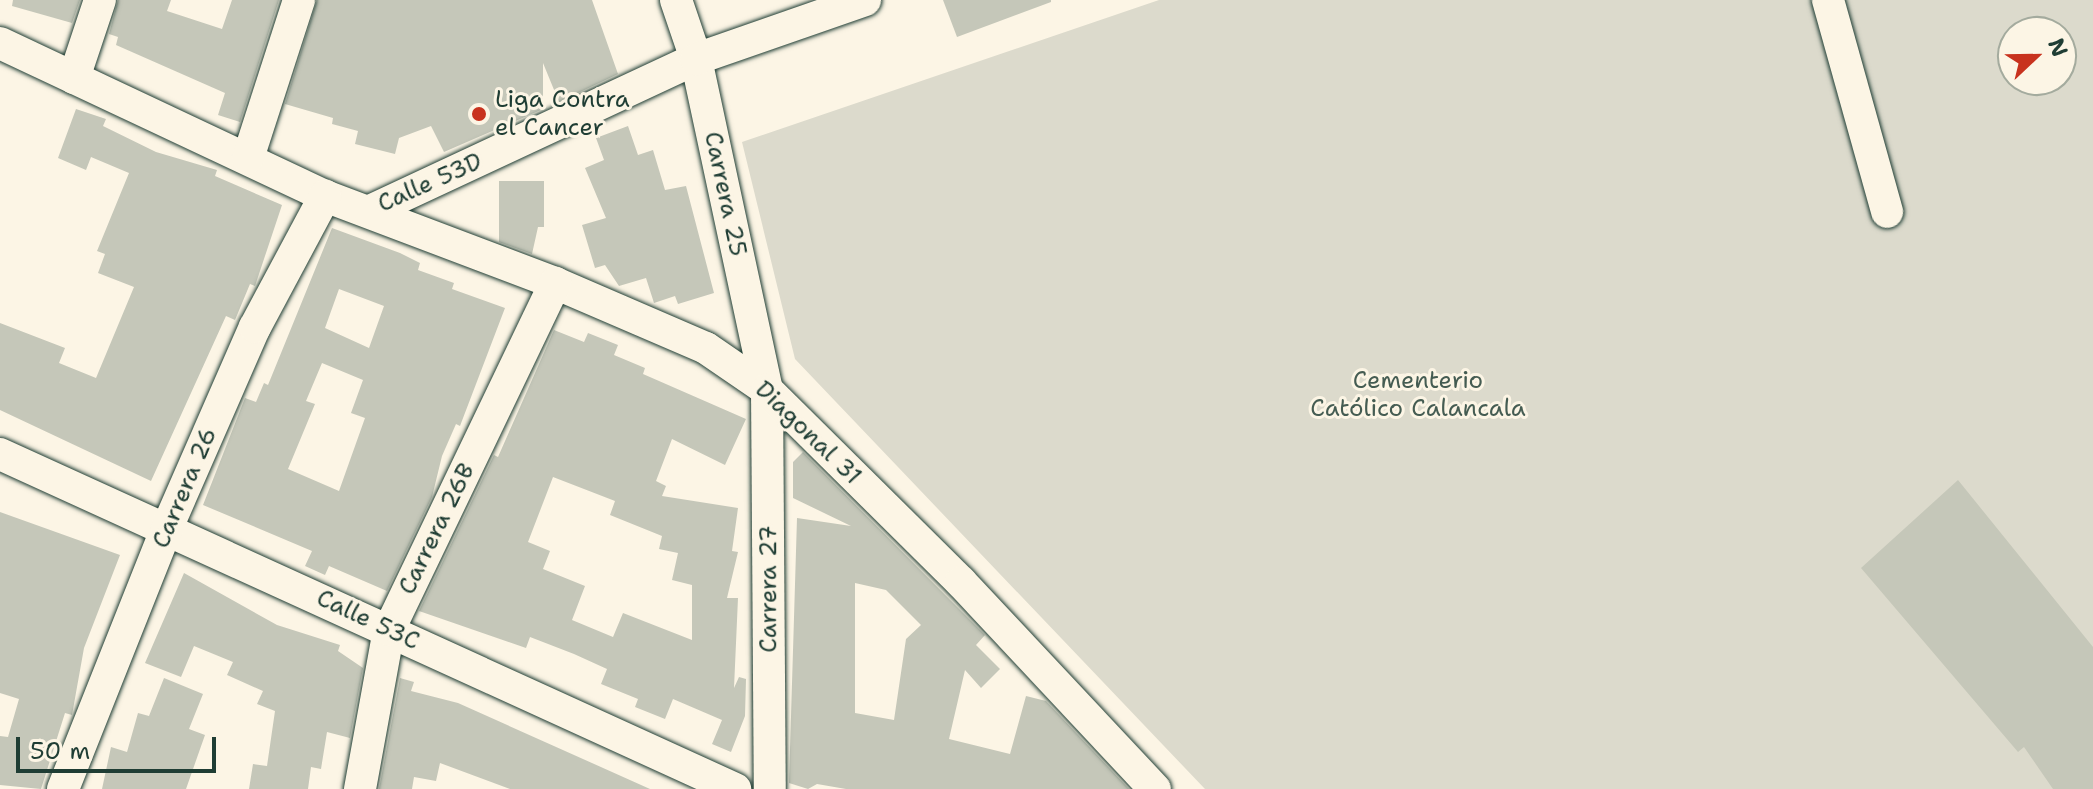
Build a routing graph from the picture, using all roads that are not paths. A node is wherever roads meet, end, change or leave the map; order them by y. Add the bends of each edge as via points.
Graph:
1 (100, 0) edge
2 (299, 0) edge
3 (676, 0) edge
4 (865, 0) edge
5 (1828, 0) edge
6 (0, 43) edge
7 (696, 59) junction
8 (74, 78) junction
9 (248, 158) junction
10 (325, 196) junction
11 (370, 211) junction
12 (1887, 212) dead end
13 (555, 283) junction
14 (767, 390) junction
15 (0, 454) edge
16 (167, 528) junction
17 (389, 630) junction
18 (63, 789) edge
19 (360, 789) edge
20 (735, 789) edge
21 (770, 789) edge
22 (1155, 789) edge

1 - 8 street
2 - 9 street
3 - 7 street, Carrera 25
4 - 7 street, Calle 53D
5 - 12 street
6 - 8 street, Calle 53D
7 - 11 street, Calle 53D
7 - 14 street, Carrera 25
8 - 9 street, Calle 53D
9 - 10 street, Calle 53D
10 - 11 street, Calle 53D
10 - 16 street, Carrera 26 via 255,327
11 - 13 street, Diagonal 31
13 - 14 street, Diagonal 31 via 706,348
13 - 17 street, Carrera 26B
14 - 21 street, Carrera 27
14 - 22 street, Diagonal 31 via 961,582
15 - 16 street, Calle 53C
16 - 17 street, Calle 53C
16 - 18 street, Carrera 26
17 - 19 street, Carrera 26B
17 - 20 street, Calle 53C

